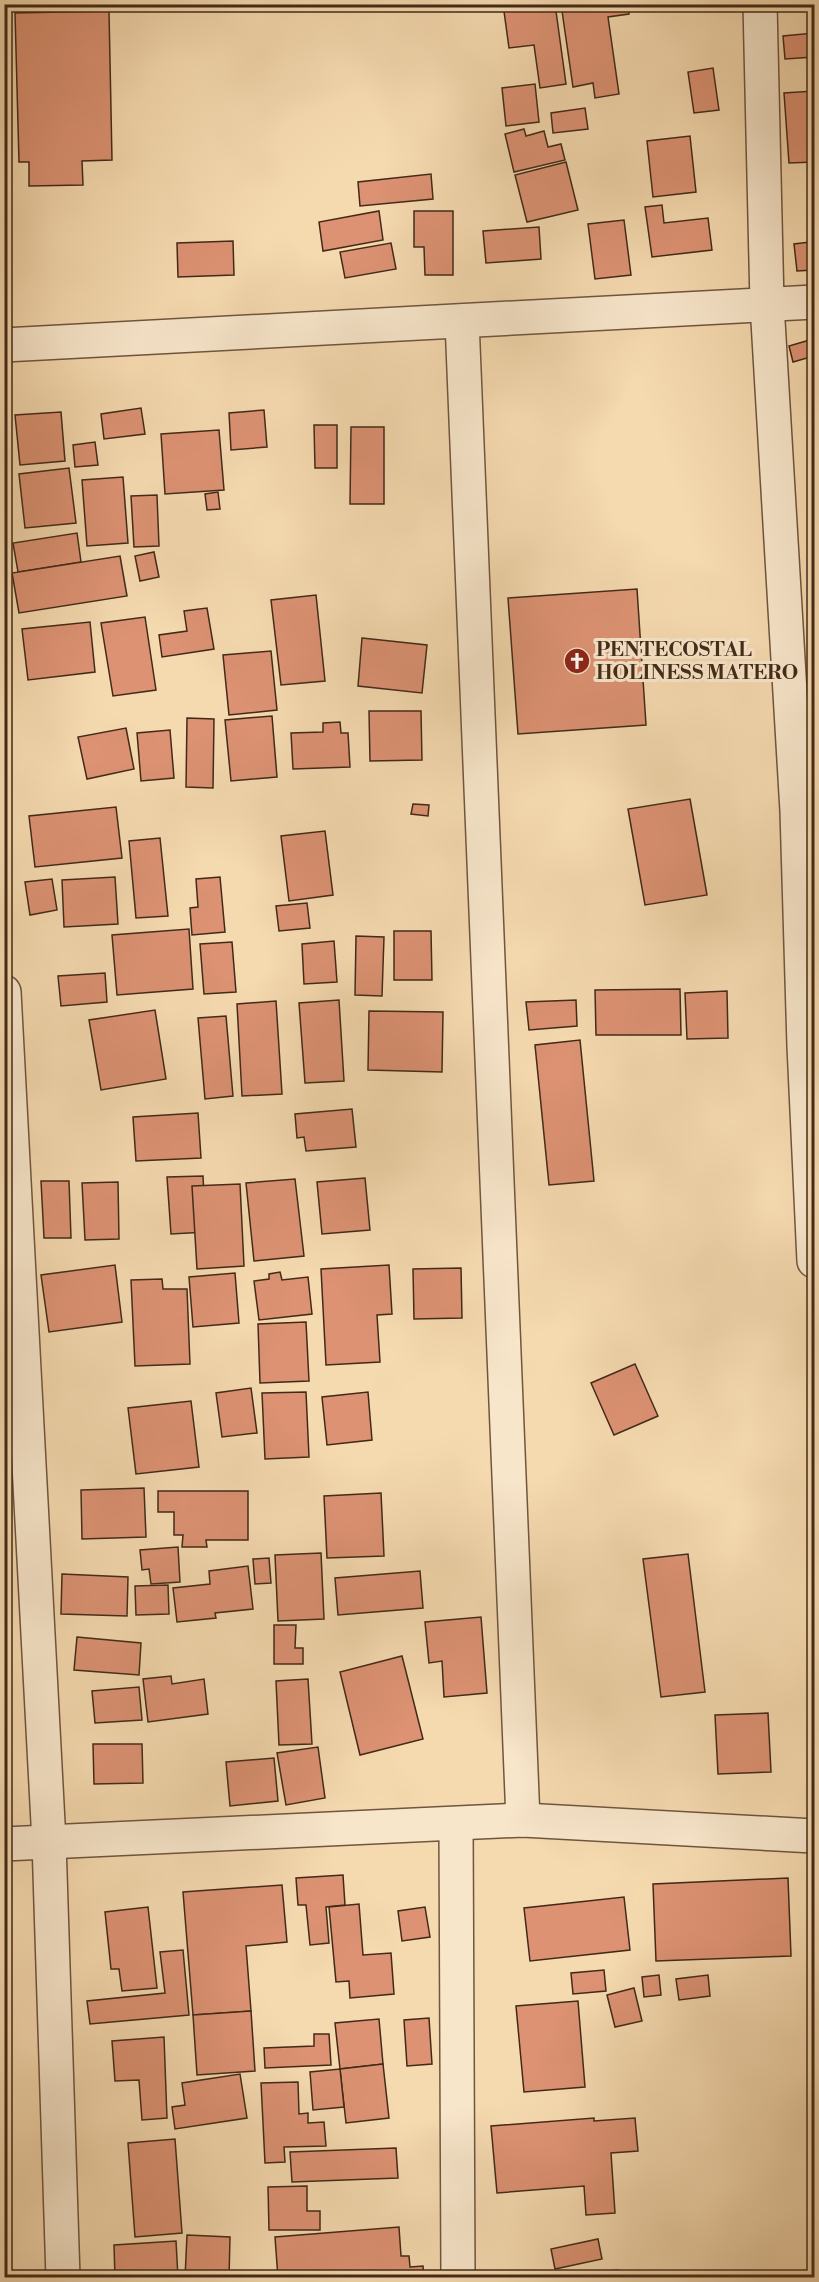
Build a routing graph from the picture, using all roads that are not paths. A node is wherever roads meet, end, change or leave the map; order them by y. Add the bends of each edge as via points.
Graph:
1 (760, 4) edge
2 (814, 302) edge
3 (767, 304) junction
4 (462, 321) junction
5 (4, 345) edge
6 (806, 810) edge
7 (4, 992) edge
8 (813, 1209) edge
9 (814, 1261) edge
10 (523, 1820) junction
11 (456, 1824) junction
12 (814, 1836) edge
13 (49, 1842) junction
14 (4, 1844) edge
15 (63, 2277) edge
16 (458, 2277) edge

1 - 3 street
2 - 3 street
3 - 4 street
3 - 6 street
4 - 5 street
4 - 10 street
6 - 8 street via 804,1046
7 - 13 street
8 - 9 street
10 - 11 street
10 - 12 street
11 - 13 street
11 - 16 street
13 - 14 street
13 - 15 street

